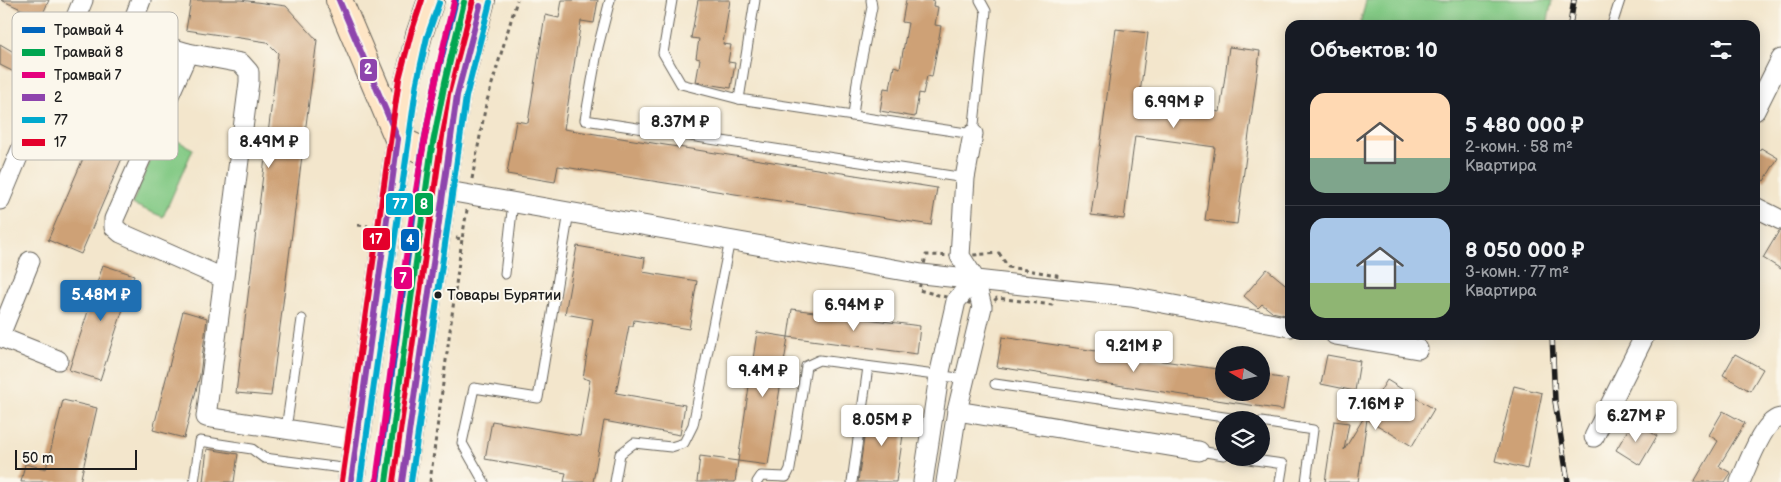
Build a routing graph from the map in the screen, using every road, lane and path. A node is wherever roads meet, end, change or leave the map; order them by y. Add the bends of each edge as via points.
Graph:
1 (83, 0) edge
2 (141, 0) edge
3 (339, 0) edge
4 (431, 0) edge
5 (610, 0) edge
6 (672, 0) edge
7 (755, 0) edge
8 (871, 0) edge
9 (980, 0) edge
10 (1620, 0) edge
11 (474, 2) edge
12 (78, 12) edge
13 (137, 12) edge
14 (1614, 20) edge
15 (178, 50) edge
16 (188, 53) junction
17 (1781, 59) edge
18 (178, 75) edge
19 (739, 99) junction
20 (1760, 101) edge
21 (854, 116) junction
22 (973, 134) junction
23 (398, 139) junction
24 (17, 160) edge
25 (140, 160) edge
26 (446, 162) junction
27 (965, 178) junction
28 (442, 190) junction
29 (0, 200) edge
30 (513, 202) junction
31 (1760, 210) edge
32 (569, 212) junction
33 (1781, 220) edge
34 (462, 239) dead end
35 (730, 240) junction
36 (30, 261) dead end
37 (505, 274) dead end
38 (224, 278) junction
39 (975, 279) junction
40 (302, 319) dead end
41 (1285, 326) edge
42 (0, 336) edge
43 (1365, 340) edge
44 (1642, 340) edge
45 (1418, 349) dead end
46 (58, 360) dead end
47 (868, 366) junction
48 (940, 376) junction
49 (966, 379) junction
50 (995, 384) dead end
51 (957, 411) junction
52 (1215, 416) edge
53 (1781, 418) edge
54 (1270, 423) edge
55 (286, 429) junction
56 (1594, 437) dead end
57 (357, 440) junction
58 (1199, 451) joint
59 (1215, 454) edge
60 (1270, 462) edge
61 (352, 476) edge
62 (194, 482) edge
63 (402, 482) edge
64 (430, 482) edge
65 (484, 482) edge
66 (615, 482) edge
67 (757, 482) edge
68 (852, 482) edge
69 (923, 482) edge
70 (946, 482) edge
71 (1280, 482) edge
72 (1306, 482) edge
73 (1740, 482) edge

1 - 12 street
2 - 13 street
3 - 23 main road
4 - 23 main road via 408,80
5 - 27 lane via 598,47 586,120
6 - 19 lane via 663,53 681,84
7 - 19 lane
8 - 21 lane
9 - 22 lane via 986,11
10 - 14 lane
11 - 26 main road
15 - 16 street
16 - 18 street
16 - 38 street via 241,63 249,72
17 - 20 street
19 - 21 lane
21 - 22 lane
22 - 27 street
23 - 26 main road
23 - 57 main road
24 - 29 street
25 - 38 street via 114,219 114,227
26 - 28 main road
27 - 39 street via 960,256
28 - 30 street
28 - 63 main road
30 - 32 street
30 - 37 lane
31 - 33 street
32 - 35 street
32 - 65 lane via 538,398 474,388 462,443
34 - 64 path
35 - 39 street via 922,274
35 - 66 lane via 693,425 684,443 671,447 634,443 627,447 620,454
36 - 42 street
38 - 55 street via 206,417
39 - 41 street via 1131,297
39 - 48 street via 956,301
39 - 49 street via 982,307
40 - 55 lane
42 - 46 street
43 - 45 street
44 - 56 street
47 - 48 lane
47 - 67 lane via 820,360 806,366 790,469 786,477 761,476
47 - 68 lane
48 - 49 lane
48 - 69 street
49 - 51 street
50 - 52 lane
51 - 58 street
51 - 70 street
53 - 73 street via 1767,425
54 - 72 lane via 1313,430
55 - 57 street
57 - 61 main road
58 - 59 lane
60 - 71 lane via 1282,464
61 - 62 lane via 264,458 252,450 200,442

